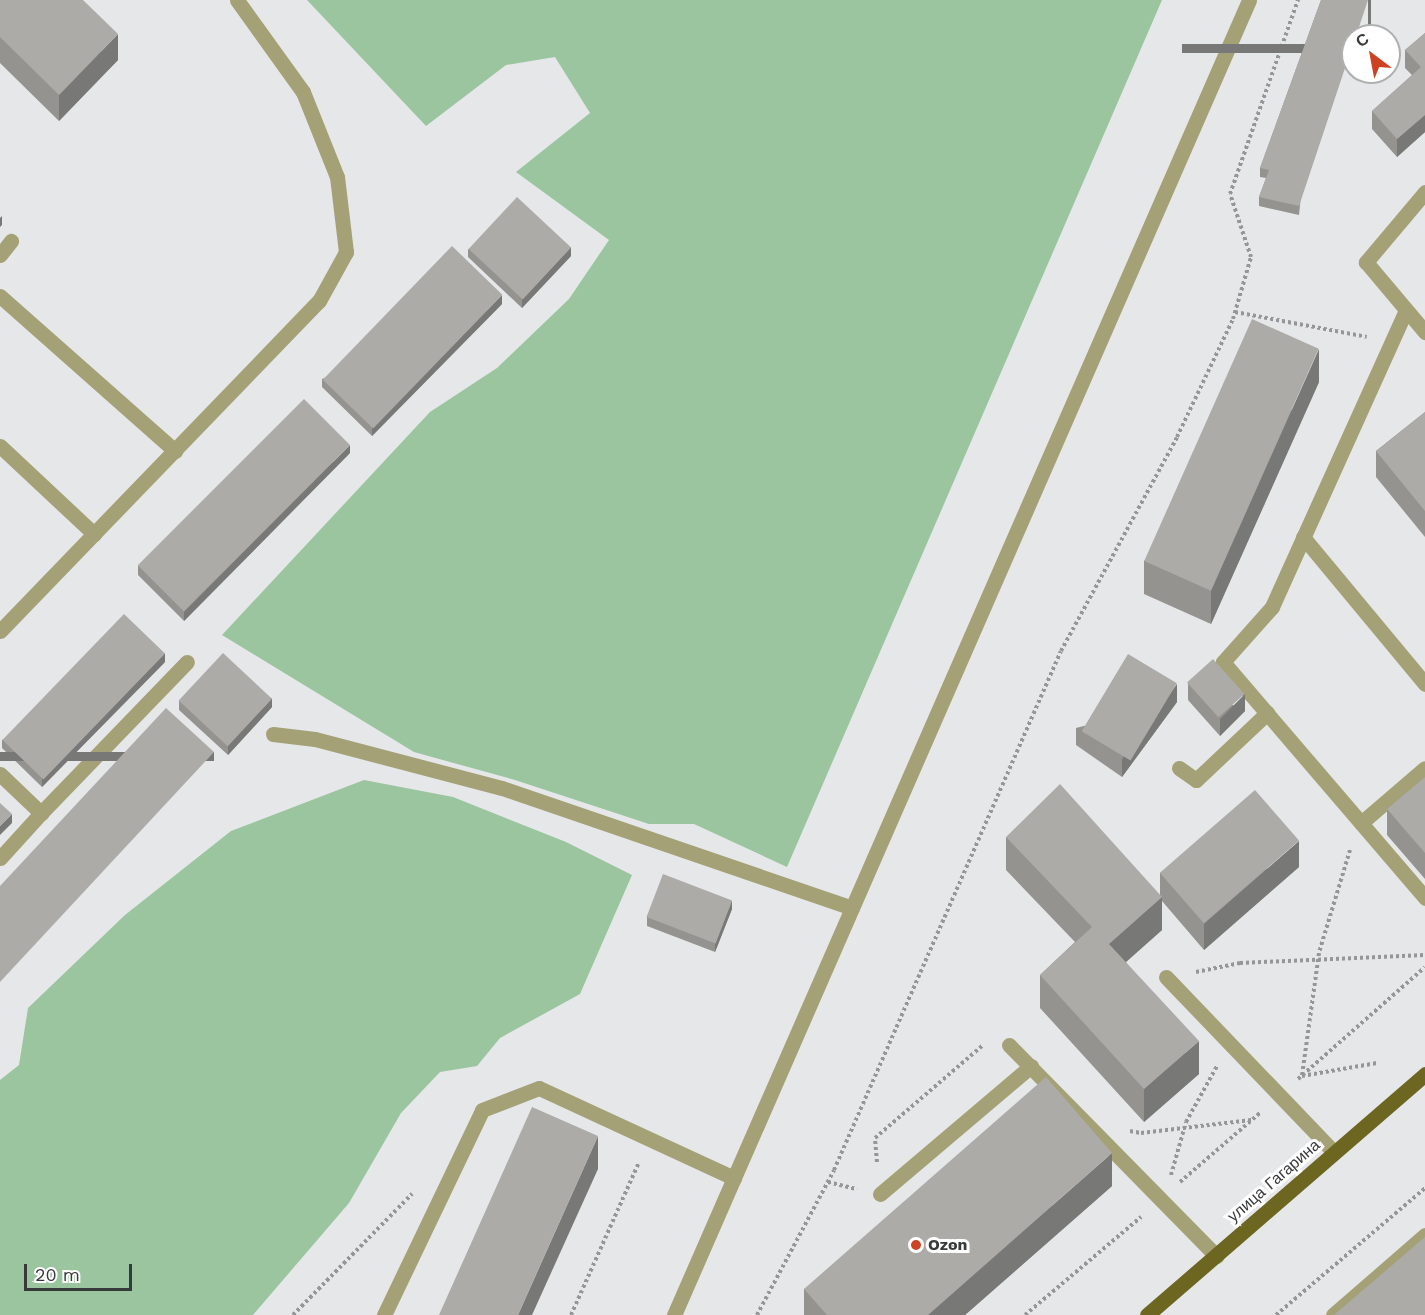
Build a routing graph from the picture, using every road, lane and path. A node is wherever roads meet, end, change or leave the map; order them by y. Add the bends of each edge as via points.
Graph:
1 (237, 0) edge
2 (1249, 0) edge
3 (1298, 0) edge
4 (1425, 192) edge
5 (11, 241) dead end
6 (0, 255) edge
7 (0, 296) edge
8 (1406, 310) junction
9 (1235, 312) junction
10 (1425, 332) edge
11 (1392, 341) junction
12 (0, 446) edge
13 (175, 451) junction
14 (94, 534) junction
15 (1304, 537) junction
16 (0, 631) edge
17 (187, 662) dead end
18 (1425, 684) edge
19 (1267, 713) junction
20 (273, 734) dead end
21 (1179, 768) dead end
22 (1425, 768) edge
23 (0, 774) edge
24 (40, 813) junction
25 (1360, 822) junction
26 (0, 858) edge
27 (1425, 898) edge
28 (852, 908) junction
29 (1425, 955) edge
30 (1318, 959) junction
31 (1166, 977) joint
32 (1230, 1042) junction
33 (1009, 1045) joint
34 (1377, 1063) dead end
35 (1031, 1066) junction
36 (1425, 1074) edge
37 (1251, 1120) dead end
38 (1085, 1122) junction
39 (1185, 1127) junction
40 (649, 1139) junction
41 (1334, 1152) junction
42 (449, 1178) junction
43 (734, 1178) junction
44 (828, 1182) junction
45 (1168, 1184) dead end
46 (1425, 1188) edge
47 (880, 1194) junction
48 (1161, 1200) junction
49 (1425, 1235) edge
50 (1216, 1256) junction
51 (293, 1315) edge
52 (384, 1315) edge
53 (572, 1315) edge
54 (674, 1315) edge
55 (757, 1315) edge
56 (1025, 1315) edge
57 (1147, 1315) edge
58 (1276, 1315) edge
59 (1333, 1315) edge

1 - 13 street via 303,92 337,177 346,252 319,301
2 - 28 street
3 - 9 path via 1230,194 1251,257
4 - 8 street via 1366,262
5 - 6 street
7 - 13 street
8 - 10 street
8 - 11 street
9 - 11 path
9 - 44 path via 1177,437 1061,651
11 - 15 street
12 - 14 street
13 - 14 street
14 - 16 street
15 - 18 street
15 - 19 street via 1272,607 1223,662
17 - 24 street
19 - 21 street via 1196,780
19 - 25 street
20 - 28 street via 315,739 502,788
22 - 25 street
23 - 24 street
24 - 26 street
25 - 27 street
25 - 30 path
28 - 43 street
29 - 30 path
30 - 31 path via 1240,963
30 - 34 path via 1302,1076
31 - 32 street
32 - 39 path
32 - 41 street
33 - 35 street
33 - 47 path via 986,1042 875,1138
35 - 38 street
35 - 47 street
36 - 41 main road, улица Гагарина
37 - 39 path
38 - 39 path via 1141,1133
38 - 48 street
39 - 45 path
40 - 42 street via 539,1088 482,1110
40 - 43 street
40 - 53 path
41 - 50 main road, улица Гагарина
42 - 51 path via 411,1194
42 - 52 street
43 - 54 street
44 - 47 path
44 - 55 path
46 - 58 path
48 - 50 street
48 - 56 path
49 - 59 street
50 - 57 main road, улица Гагарина

